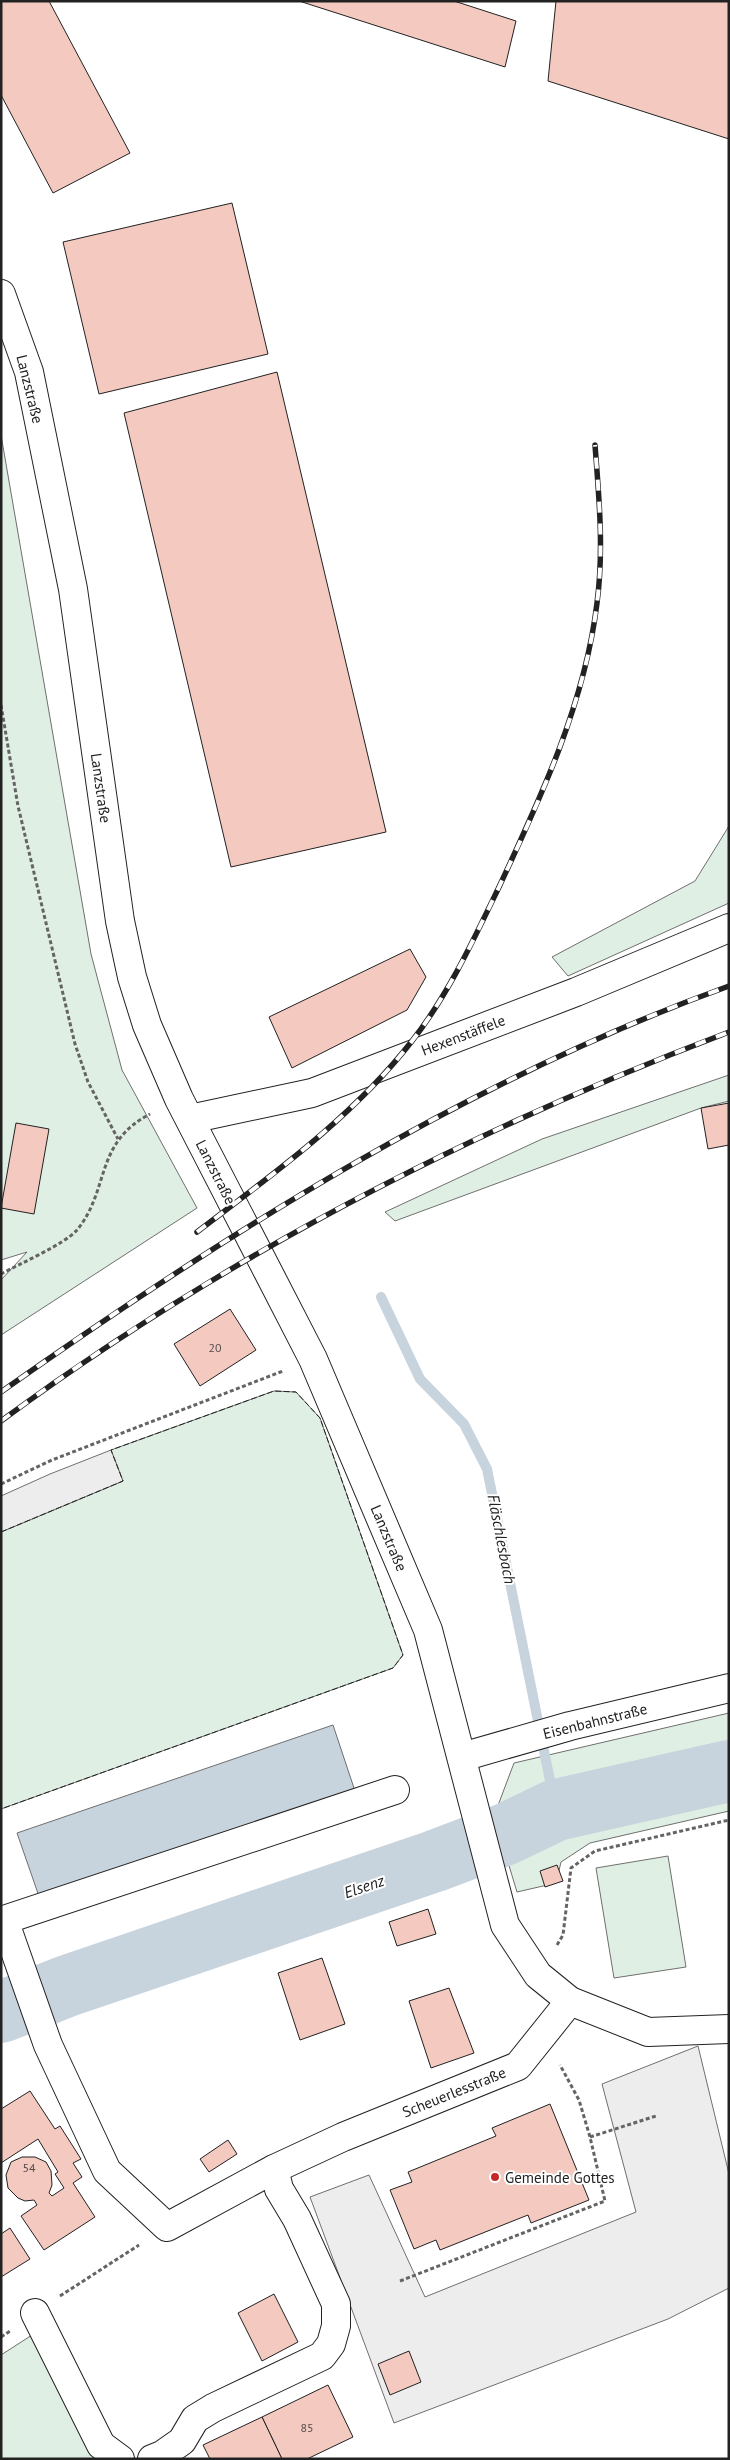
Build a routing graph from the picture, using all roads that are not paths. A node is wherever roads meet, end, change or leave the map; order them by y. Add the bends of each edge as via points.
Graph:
1 (1, 294) edge
2 (729, 928) edge
3 (185, 1109) junction
4 (729, 1688) edge
5 (462, 1757) junction
6 (396, 1790) dead end
7 (2, 1921) edge
8 (570, 2001) junction
9 (729, 2029) edge
10 (274, 2170) junction
11 (35, 2313) road end
12 (120, 2459) edge
13 (152, 2459) edge

1 - 3 street, Lanzstraße via 29,372 73,589 122,930 132,977 147,1025
2 - 3 street, Hexenstäffele via 576,992 312,1093
3 - 5 street, Lanzstraße via 313,1359 428,1630
4 - 5 street, Eisenbahnstraße via 570,1726
5 - 8 street, Lanzstraße via 505,1924 538,1975
6 - 7 street
7 - 10 street, Scheuerlesstraße via 48,2044 107,2171 167,2227
8 - 9 street via 648,2032
8 - 10 street, Scheuerlesstraße via 518,2066 343,2137
10 - 13 street via 279,2189 297,2219 336,2304 336,2326 331,2344 322,2356 195,2419 182,2441
11 - 12 street via 101,2445

